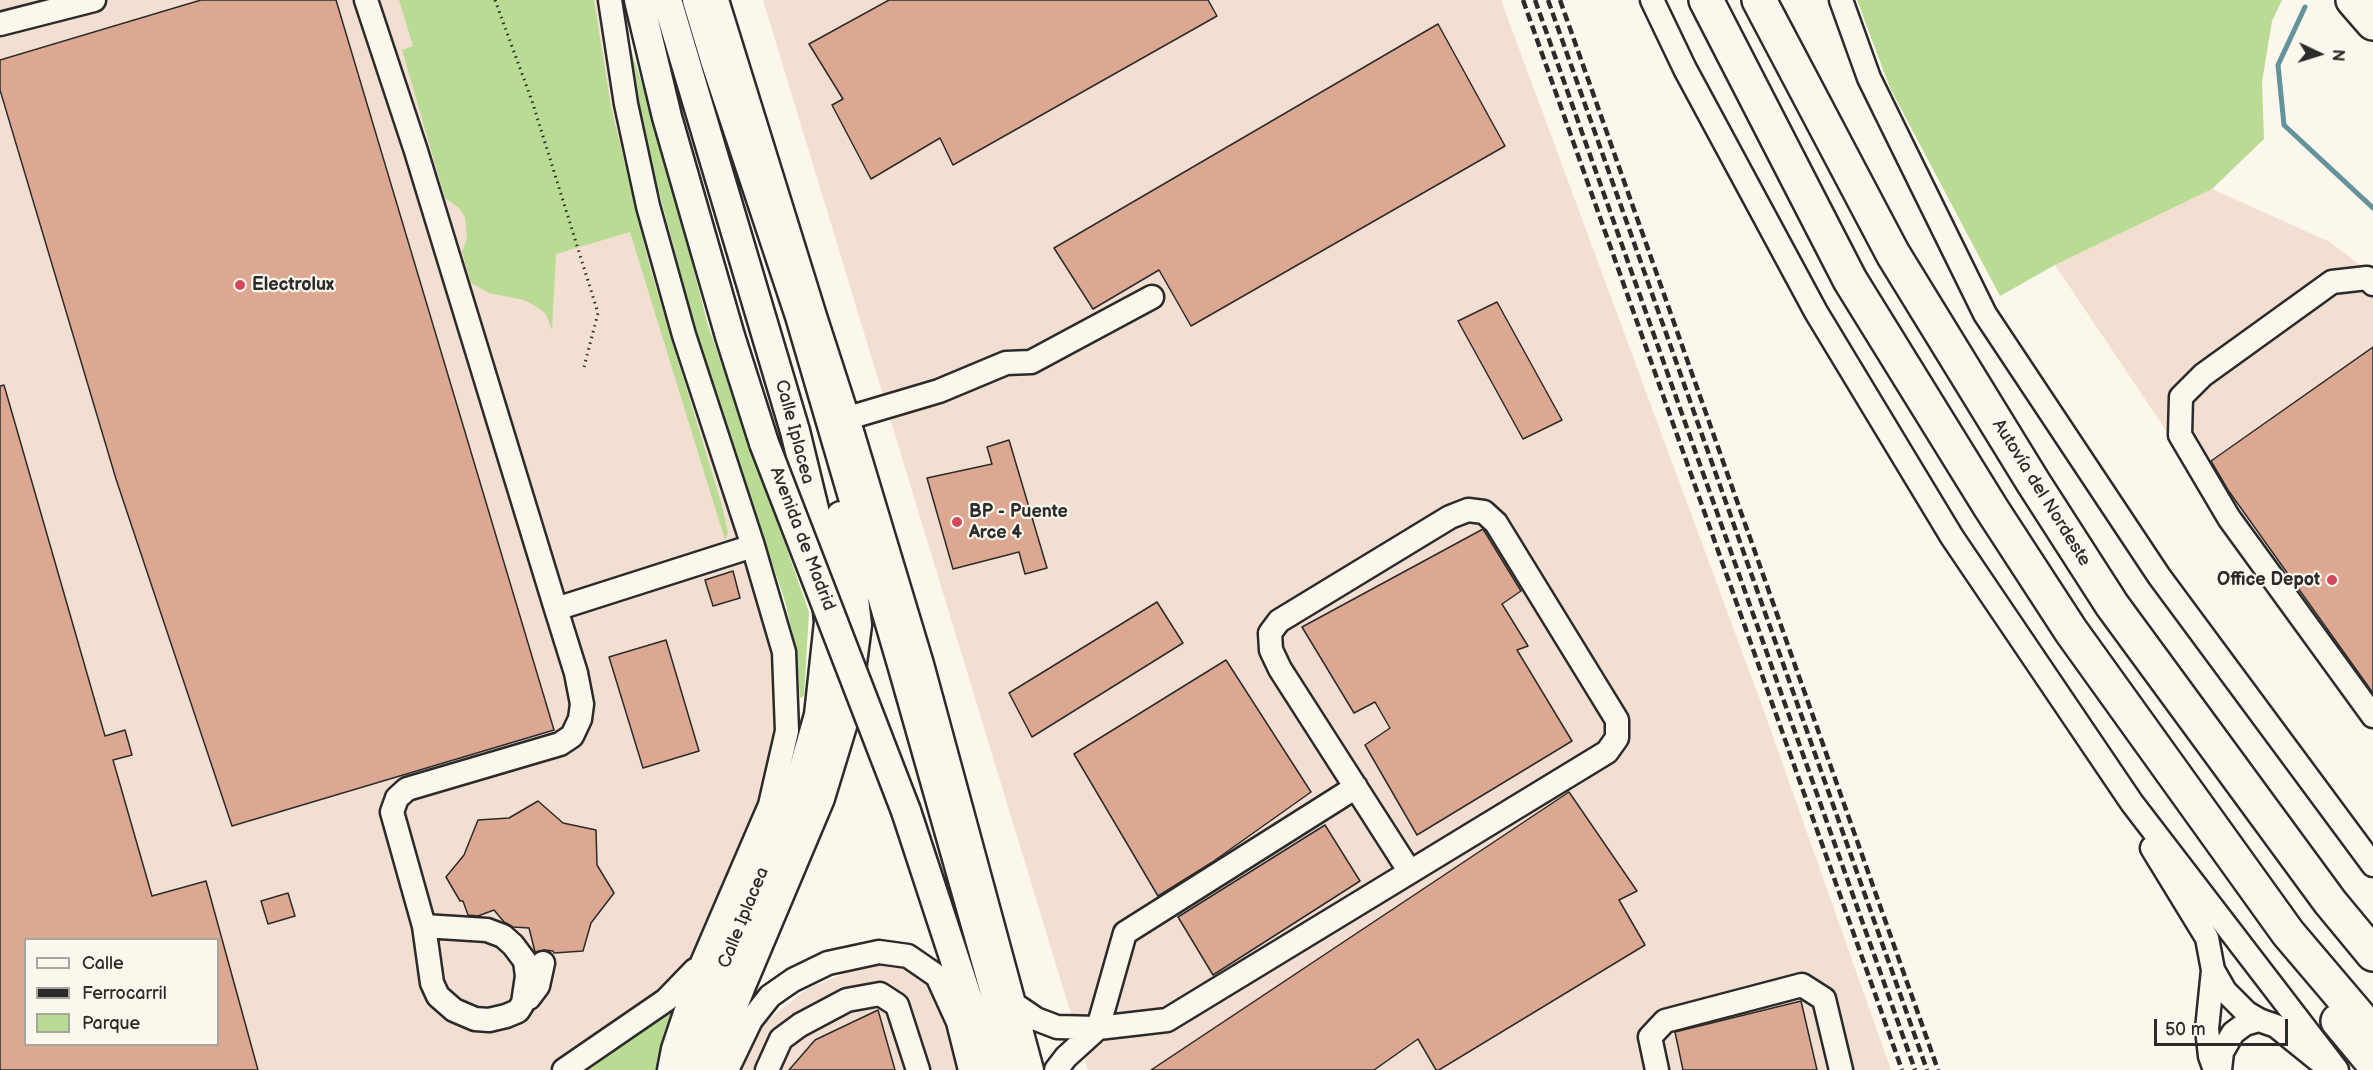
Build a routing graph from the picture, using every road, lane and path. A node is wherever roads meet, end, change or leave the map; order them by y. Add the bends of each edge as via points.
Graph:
1 (94, 0) edge
2 (366, 0) edge
3 (495, 0) edge
4 (610, 0) edge
5 (626, 0) edge
6 (639, 0) edge
7 (667, 0) edge
8 (697, 0) edge
9 (717, 0) edge
10 (1652, 0) edge
11 (1706, 0) edge
12 (1759, 0) edge
13 (1780, 0) edge
14 (1841, 0) edge
15 (2353, 0) edge
16 (2373, 23) edge
17 (0, 24) edge
18 (715, 60) junction
19 (667, 117) junction
20 (2373, 284) edge
21 (1152, 297) dead end
22 (584, 367) dead end
23 (848, 418) junction
24 (2033, 482) junction
25 (753, 546) junction
26 (556, 609) junction
27 (2373, 716) edge
28 (1356, 788) junction
29 (2132, 803) junction
30 (2373, 865) edge
31 (1410, 872) junction
32 (424, 926) junction
33 (2288, 933) junction
34 (2373, 954) edge
35 (543, 963) dead end
36 (700, 965) junction
37 (2213, 970) junction
38 (523, 1003) junction
39 (1014, 1004) junction
40 (760, 1007) junction
41 (2259, 1020) junction
42 (1098, 1028) junction
43 (788, 1033) junction
44 (2373, 1033) edge
45 (2373, 1063) edge
46 (564, 1070) edge
47 (669, 1070) edge
48 (688, 1070) edge
49 (712, 1070) edge
50 (727, 1070) edge
51 (767, 1070) edge
52 (918, 1070) edge
53 (970, 1070) edge
54 (991, 1070) edge
55 (1017, 1070) edge
56 (1032, 1070) edge
57 (1056, 1070) edge
58 (1657, 1070) edge
59 (1840, 1070) edge
60 (2218, 1070) edge
61 (2330, 1070) edge
62 (2337, 1070) edge

1 - 17 street
2 - 26 street
3 - 22 path via 532,101 598,313
4 - 25 street via 626,104 648,206 684,335
5 - 19 main road
6 - 19 main road, Avenida de Madrid
7 - 48 main road, Calle Iplacea via 795,431 821,538 829,622 819,715 798,789 722,972
8 - 18 main road
9 - 23 street
10 - 29 street via 1684,69 1816,312 1952,537
11 - 33 highway via 1850,280 1991,508 2071,631
12 - 24 highway, Autovía del Nordeste via 1893,254
13 - 24 highway via 1910,240
14 - 30 street via 1869,78 1985,314 2159,576
15 - 16 highway
18 - 49 main road, Calle Iplacea via 847,537 857,625 845,716 820,798 724,1028
18 - 55 main road via 800,316
19 - 54 main road, Avenida de Madrid, bridge via 764,443 906,811
20 - 27 street via 2367,278 2332,282 2203,375 2181,397 2180,435 2229,518
21 - 23 street via 1031,362 1006,363 939,391
23 - 39 street via 922,664
24 - 34 highway, Autovía del Nordeste via 2112,604 2330,902
25 - 26 street
25 - 36 street via 784,652 787,731 770,805
26 - 32 street via 582,704 572,736 560,744 407,789 397,798 392,812
28 - 31 street
28 - 31 street via 1271,651 1270,633 1279,621 1450,518 1468,510 1484,512 1496,523 1617,720 1617,738 1606,753
28 - 42 street via 1125,933
29 - 37 street via 2156,857 2207,938
29 - 62 street
31 - 42 street via 1167,1020
32 - 38 street via 487,930 503,936 525,961
32 - 38 street via 432,983 438,996 454,1010 474,1019 489,1020 518,1011
33 - 44 highway
33 - 45 highway via 2342,1027
35 - 38 street via 538,986
36 - 46 street via 666,1000
36 - 47 street
37 - 41 street via 2225,991
37 - 60 street via 2207,1029 2210,1056
39 - 42 street via 1036,1019 1058,1027
39 - 56 street
40 - 43 street
40 - 50 street
40 - 53 street via 794,980 828,963 879,952 908,956 938,976 958,1022
41 - 60 street via 2233,1033 2222,1052
41 - 61 street via 2276,1026
42 - 57 street
43 - 51 street via 781,1039
43 - 52 street via 847,1000 880,994 897,1005
58 - 59 street via 1650,1037 1665,1021 1802,985 1824,999

